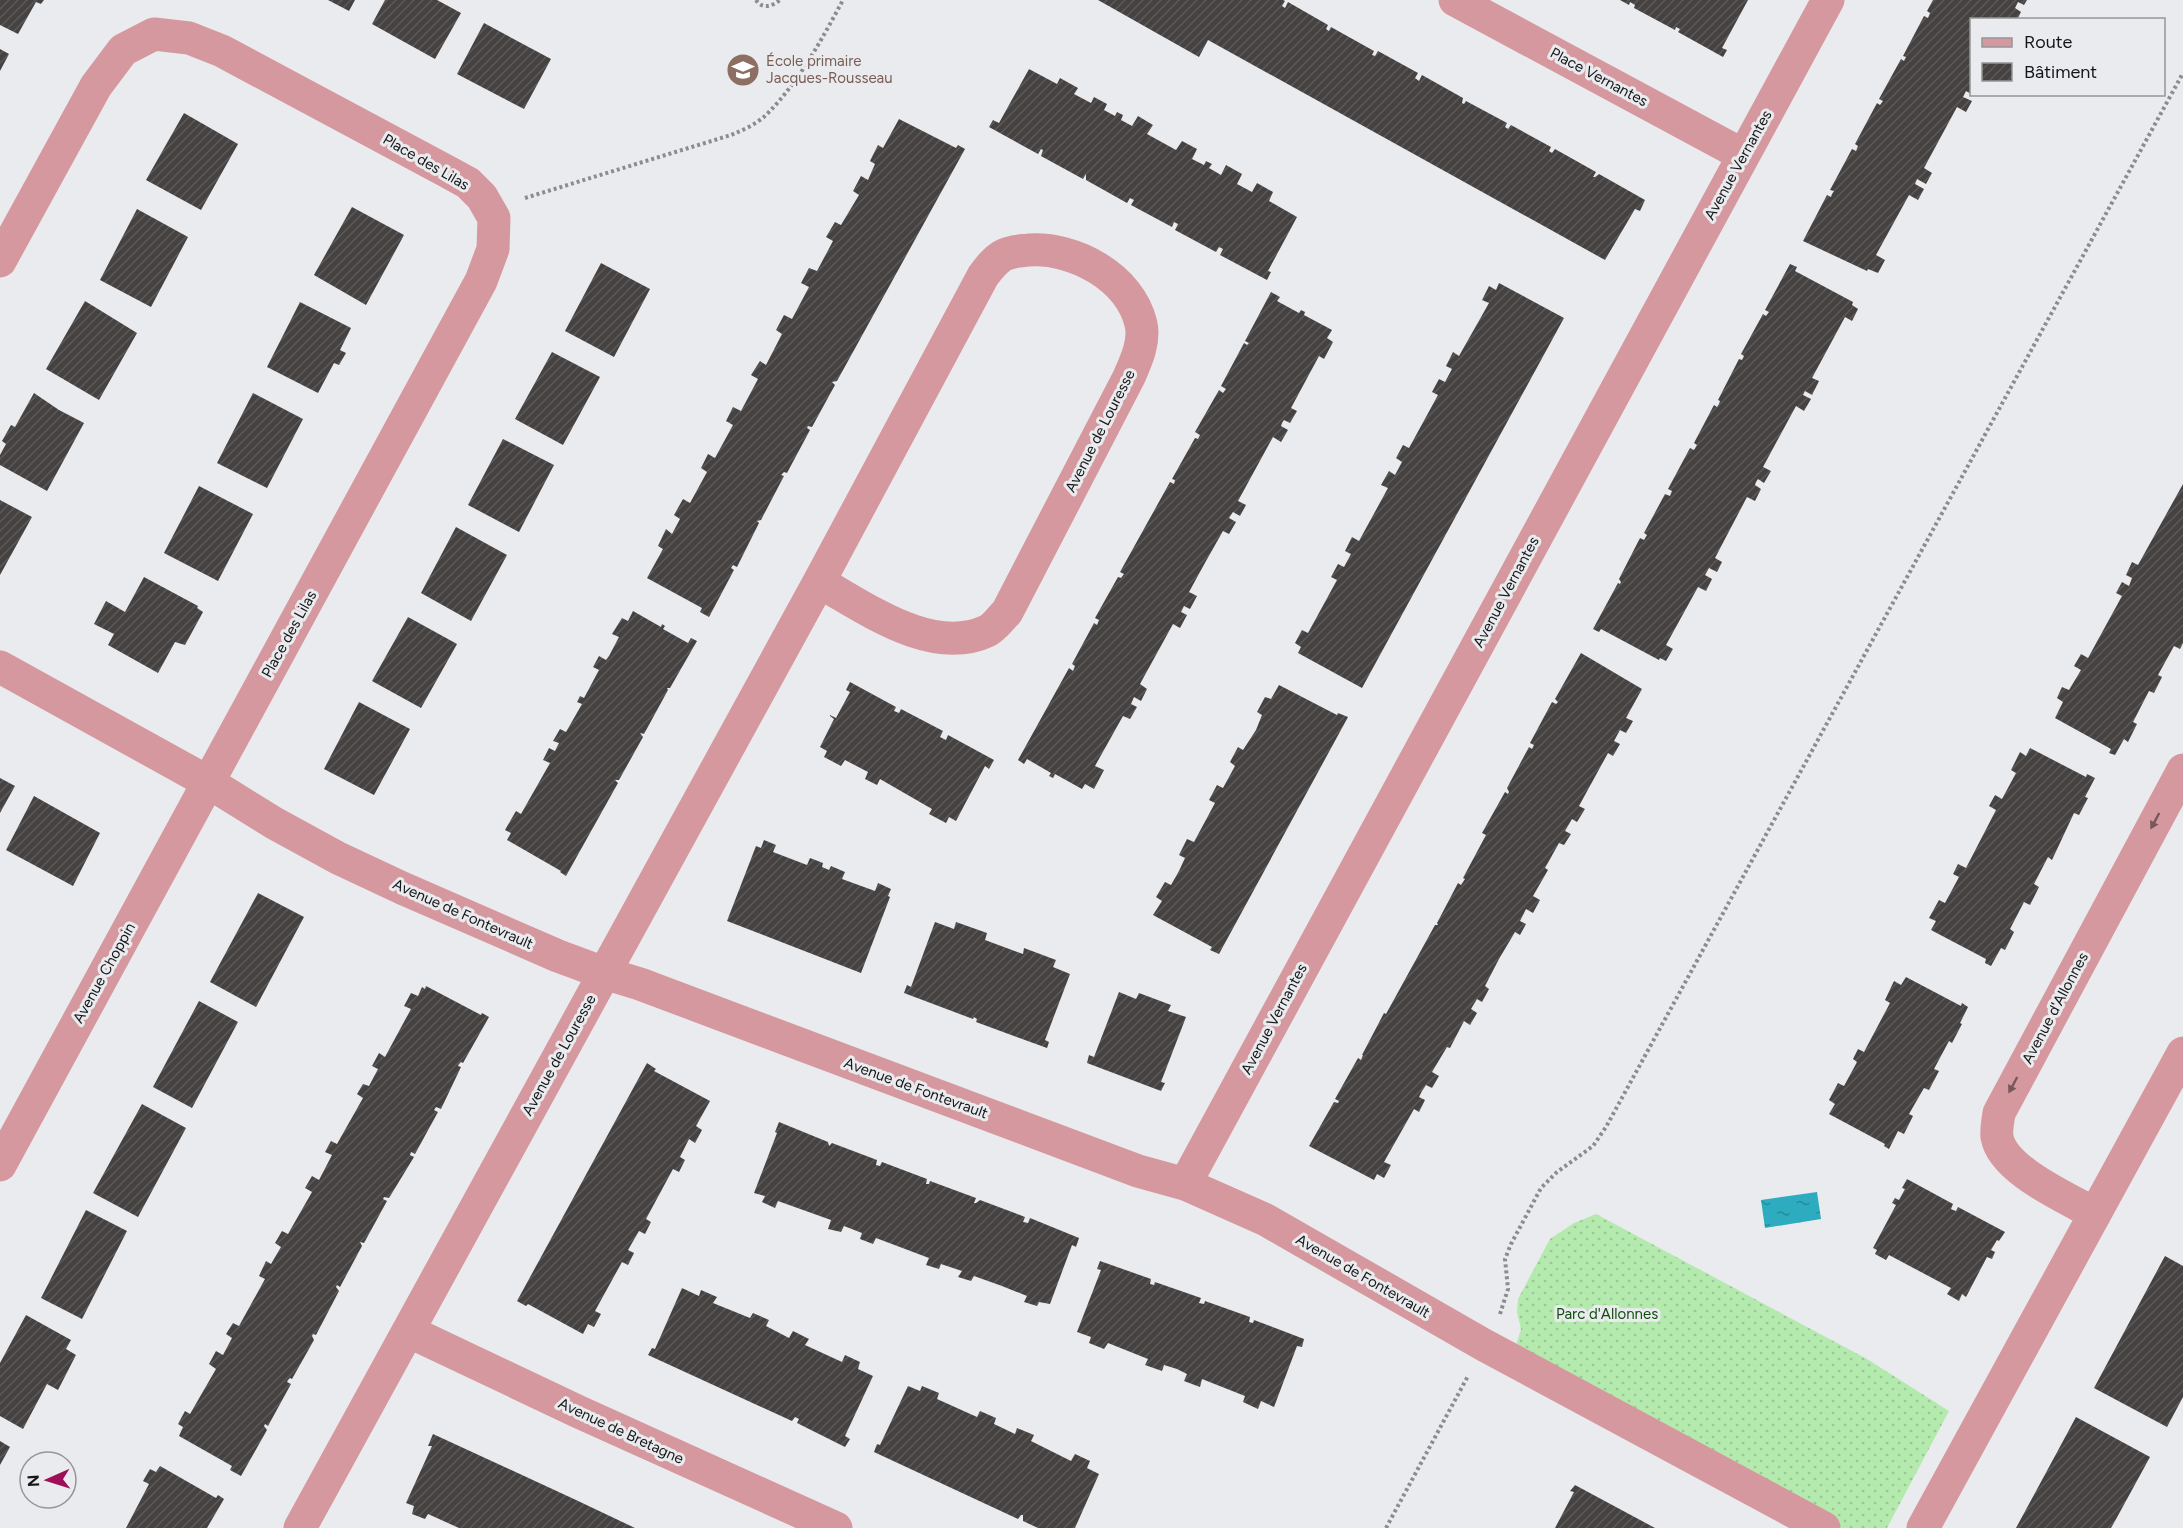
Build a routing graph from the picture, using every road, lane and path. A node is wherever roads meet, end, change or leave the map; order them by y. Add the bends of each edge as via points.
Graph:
1 (756, 0) edge
2 (780, 0) edge
3 (843, 0) edge
4 (1455, 0) edge
5 (1828, 0) edge
6 (2183, 73) edge
7 (1743, 155) junction
8 (525, 198) dead end
9 (0, 261) edge
10 (819, 582) junction
11 (0, 667) edge
12 (2183, 770) edge
13 (208, 782) junction
14 (604, 974) junction
15 (2183, 1053) edge
16 (3, 1152) edge
17 (1185, 1184) junction
18 (2095, 1214) junction
19 (1499, 1316) dead end
20 (408, 1331) junction
21 (1465, 1384) dead end
22 (300, 1528) edge
23 (836, 1528) edge
24 (1386, 1528) edge
25 (1824, 1528) edge
26 (1923, 1528) edge

1 - 2 path via 768,7
3 - 8 path via 796,78 766,115 748,128
4 - 7 street, Place Vernantes
5 - 7 street, Avenue Vernantes
6 - 19 path via 1606,1127 1593,1146 1541,1188 1505,1259 1508,1289
7 - 17 street, Avenue Vernantes
9 - 13 street, Place des Lilas via 96,86 123,50 154,34 189,38 222,51 448,172 468,183 494,218 494,249 481,281
10 - 10 street, Avenue de Louresse via 992,264 1004,255 1043,249 1074,255 1116,282 1132,300 1142,325 1140,352 1007,612 988,631 961,638 931,637 897,625
10 - 14 street, Avenue de Louresse
11 - 13 street, Avenue de Fontevrault
12 -> 18 street, Avenue d'Allonnes via 1999,1113 1997,1137 2008,1158 2027,1176
13 - 14 street, Avenue de Fontevrault via 338,858
13 - 16 street, Avenue Choppin
14 - 17 street, Avenue de Fontevrault via 640,984 1138,1171
14 - 20 street, Avenue de Louresse
15 - 18 street
17 - 25 street, Avenue de Fontevrault via 1266,1220 1484,1345
18 - 26 street
20 - 22 street, Avenue de Louresse
20 - 23 street, Avenue de Bretagne
21 - 24 path

